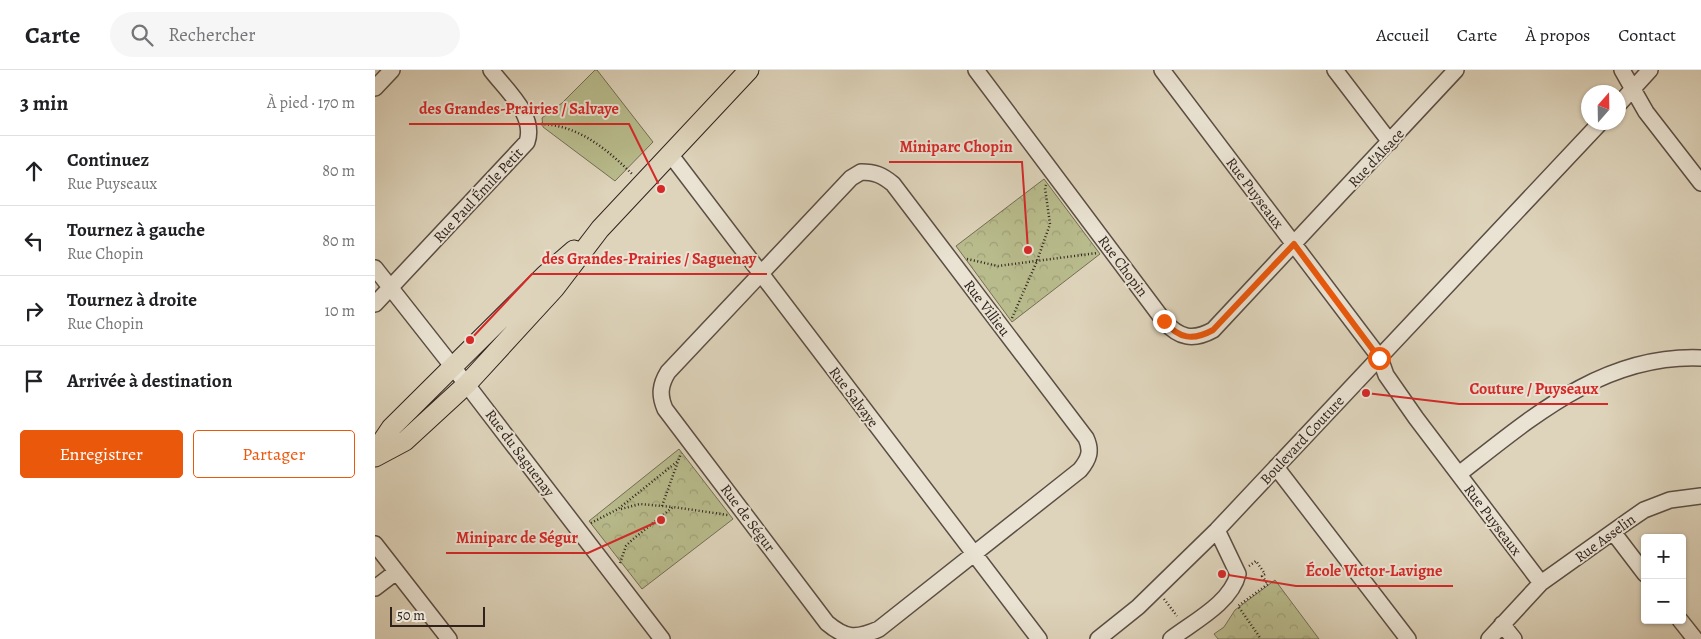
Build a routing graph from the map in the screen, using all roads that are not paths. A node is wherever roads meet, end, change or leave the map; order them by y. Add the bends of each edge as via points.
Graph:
1 (392, 70) edge
2 (491, 70) edge
3 (749, 70) edge
4 (976, 70) edge
5 (1162, 70) edge
6 (1335, 70) edge
7 (1457, 70) edge
8 (1622, 70) edge
9 (1651, 70) edge
10 (375, 88) edge
11 (1633, 89) junction
12 (1626, 96) edge
13 (1593, 130) edge
14 (1390, 142) junction
15 (670, 154) junction
16 (1701, 183) edge
17 (599, 229) junction
18 (1294, 244) junction
19 (375, 268) edge
20 (761, 274) junction
21 (391, 289) junction
22 (375, 304) edge
23 (1379, 358) junction
24 (1701, 358) edge
25 (453, 367) junction
26 (467, 384) junction
27 (375, 452) edge
28 (375, 457) edge
29 (1276, 467) junction
30 (1459, 474) junction
31 (1701, 496) edge
32 (1217, 530) junction
33 (1613, 532) junction
34 (375, 544) edge
35 (975, 555) junction
36 (1641, 569) edge
37 (396, 572) junction
38 (1541, 584) junction
39 (375, 588) edge
40 (1502, 624) junction
41 (1683, 624) edge
42 (449, 639) edge
43 (662, 639) edge
44 (1039, 639) edge
45 (1098, 639) edge
46 (1171, 639) edge
47 (1408, 639) edge
48 (1489, 639) edge
49 (1514, 639) edge
50 (1695, 639) edge

1 - 10 street
2 - 21 street, Rue Paul Émile Petit via 521,110 530,132 520,151
3 - 15 main road
4 - 18 street, Rue Chopin via 1173,332 1193,338 1213,330
5 - 18 street, Rue Puyseaux
6 - 14 street
7 - 14 street, Rue d'Alsace
8 - 11 street
9 - 11 street
11 - 12 street
11 - 16 street via 1646,112
13 - 23 street, Boulevard Couture
14 - 18 street, Rue d'Alsace
15 - 17 main road
15 - 20 street, Rue Salvaye
17 - 25 main road via 545,275
17 - 26 main road via 555,288
18 - 23 street, Rue Puyseaux
19 - 21 street, Rue du Saguenay
20 - 35 street, Rue Salvaye
20 - 35 street, Rue de Ségur via 667,372 662,381 661,400 827,623 837,633 851,638 866,636
20 - 35 street, Rue Villieu via 851,178 861,172 873,172 888,180 1007,334 1086,438 1090,446 1089,455 1080,470
21 - 22 street, Rue Paul Émile Petit
21 - 25 street, Rue du Saguenay
23 - 29 street, Boulevard Couture
23 - 30 street, Rue Puyseaux via 1386,375
24 - 30 street via 1660,360 1583,385 1557,399
25 - 26 street, Rue du Saguenay
25 - 27 main road via 391,428
26 - 28 main road via 405,441
26 - 43 street, Rue du Saguenay
29 - 32 street, Boulevard Couture
29 - 47 street
30 - 38 street, Rue Puyseaux
31 - 33 street, Rue Asselin via 1670,500 1645,510
32 - 45 street, Boulevard Couture via 1156,590
32 - 46 street via 1238,574 1237,580 1216,605
33 - 36 street
33 - 38 street, Rue Asselin
34 - 37 street
35 - 44 street, Rue Salvaye
37 - 39 street
37 - 42 street
38 - 40 street, Rue Asselin
40 - 48 street, Rue Asselin
40 - 49 street
41 - 50 street

